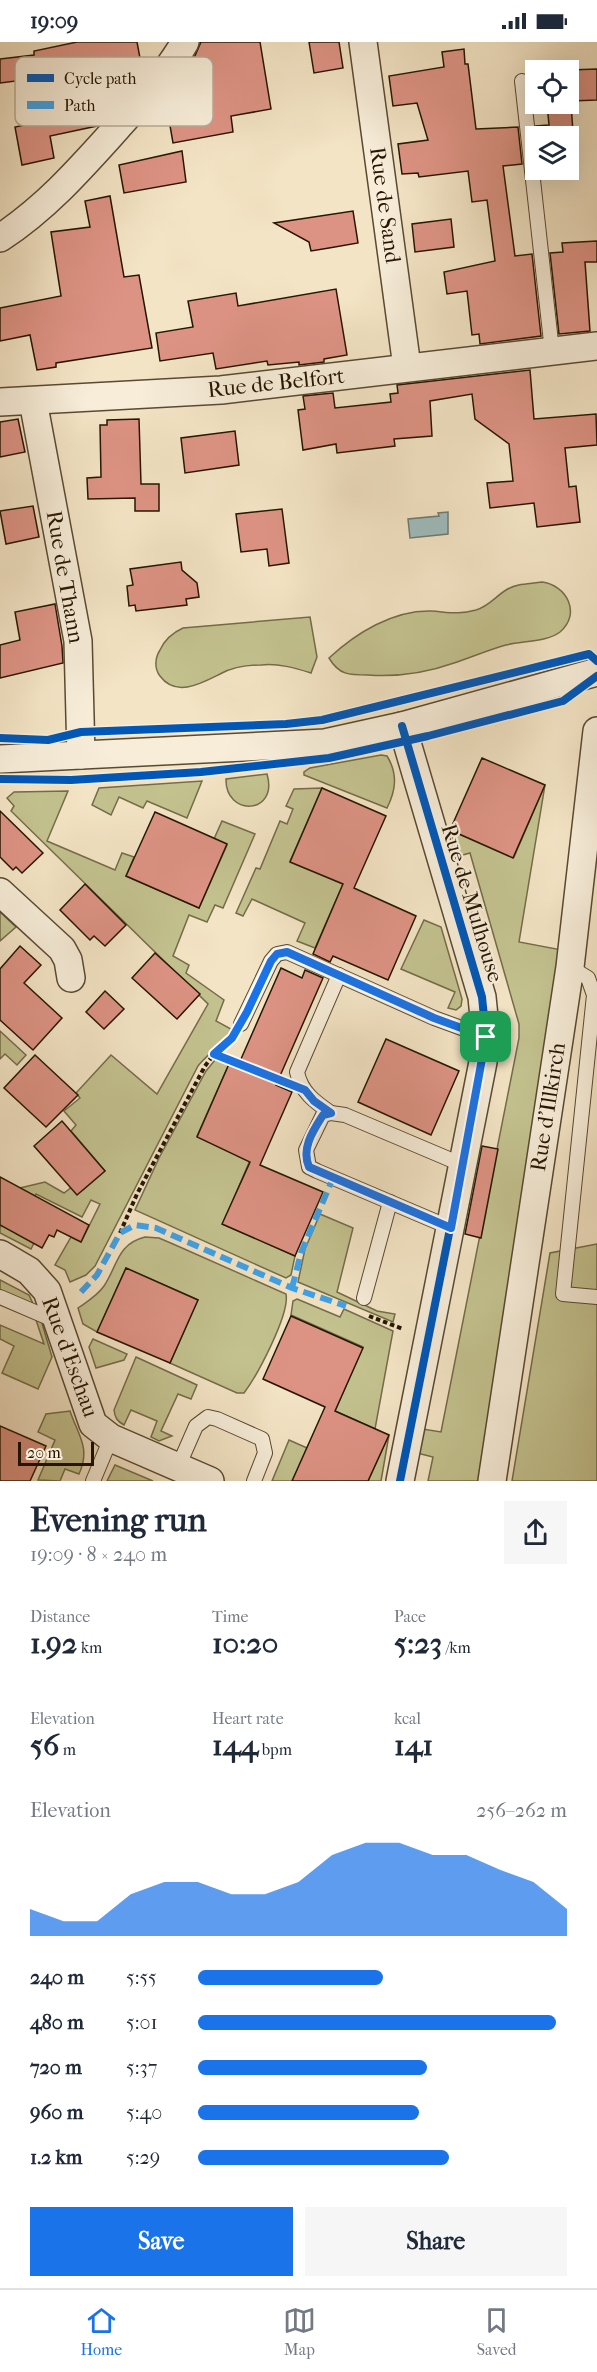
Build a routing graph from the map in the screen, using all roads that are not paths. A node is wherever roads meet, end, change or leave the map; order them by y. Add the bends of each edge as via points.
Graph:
1 (185, 42) edge
2 (363, 42) edge
3 (176, 57) edge
4 (522, 81) dead end
5 (120, 126) edge
6 (0, 238) edge
7 (597, 346) edge
8 (552, 351) junction
9 (407, 367) junction
10 (33, 401) junction
11 (0, 402) edge
12 (597, 672) edge
13 (402, 726) junction
14 (597, 731) edge
15 (0, 751) edge
16 (81, 755) junction
17 (28, 756) junction
18 (0, 759) edge
19 (0, 892) edge
20 (570, 967) junction
21 (339, 975) junction
22 (71, 978) dead end
23 (241, 1024) road end
24 (486, 1037) junction
25 (331, 1113) junction
26 (463, 1165) junction
27 (390, 1202) junction
28 (451, 1228) junction
29 (0, 1254) edge
30 (0, 1297) edge
31 (597, 1297) edge
32 (364, 1298) dead end
33 (59, 1323) junction
34 (111, 1438) junction
35 (178, 1467) junction
36 (93, 1481) edge
37 (210, 1481) edge
38 (254, 1481) edge
39 (400, 1481) edge
40 (492, 1481) edge

1 - 3 street
2 - 9 street, Rue de Sand
4 - 8 lane
5 - 6 street via 44,206
7 - 8 street, Rue de Belfort
8 - 9 street, Rue de Belfort
9 - 10 street, Rue de Belfort via 221,390
10 - 11 street, Rue de Belfort
10 - 16 street, Rue de Thann via 76,631
12 - 13 street
13 - 16 street via 304,745
13 - 24 street, Rue de Mulhouse via 475,969 486,1017
14 - 20 street, Rue d'Illkirch
15 - 17 street
16 - 17 street
17 - 18 street
19 - 22 street via 62,949
20 - 31 lane via 588,978 594,995 563,1293
20 - 40 street, Rue d'Illkirch
21 - 23 lane via 287,952 277,954
21 - 24 lane
21 - 25 lane via 297,1072 314,1101
24 - 26 street, Rue de Mulhouse
25 - 26 lane via 345,1115
25 - 27 lane via 323,1115 310,1138 306,1150 309,1167
26 - 28 street, Rue de Mulhouse
27 - 28 lane
27 - 32 lane
28 - 39 street, Rue de Mulhouse
29 - 33 street, Rue d'Eschau via 40,1282
30 - 33 lane
33 - 34 street, Rue d'Eschau via 93,1424
34 - 35 street, Rue d'Eschau
34 - 36 lane, Rue d'Eschau
35 - 37 street, Rue d'Eschau
35 - 38 lane via 196,1426 208,1417 262,1439 265,1453

